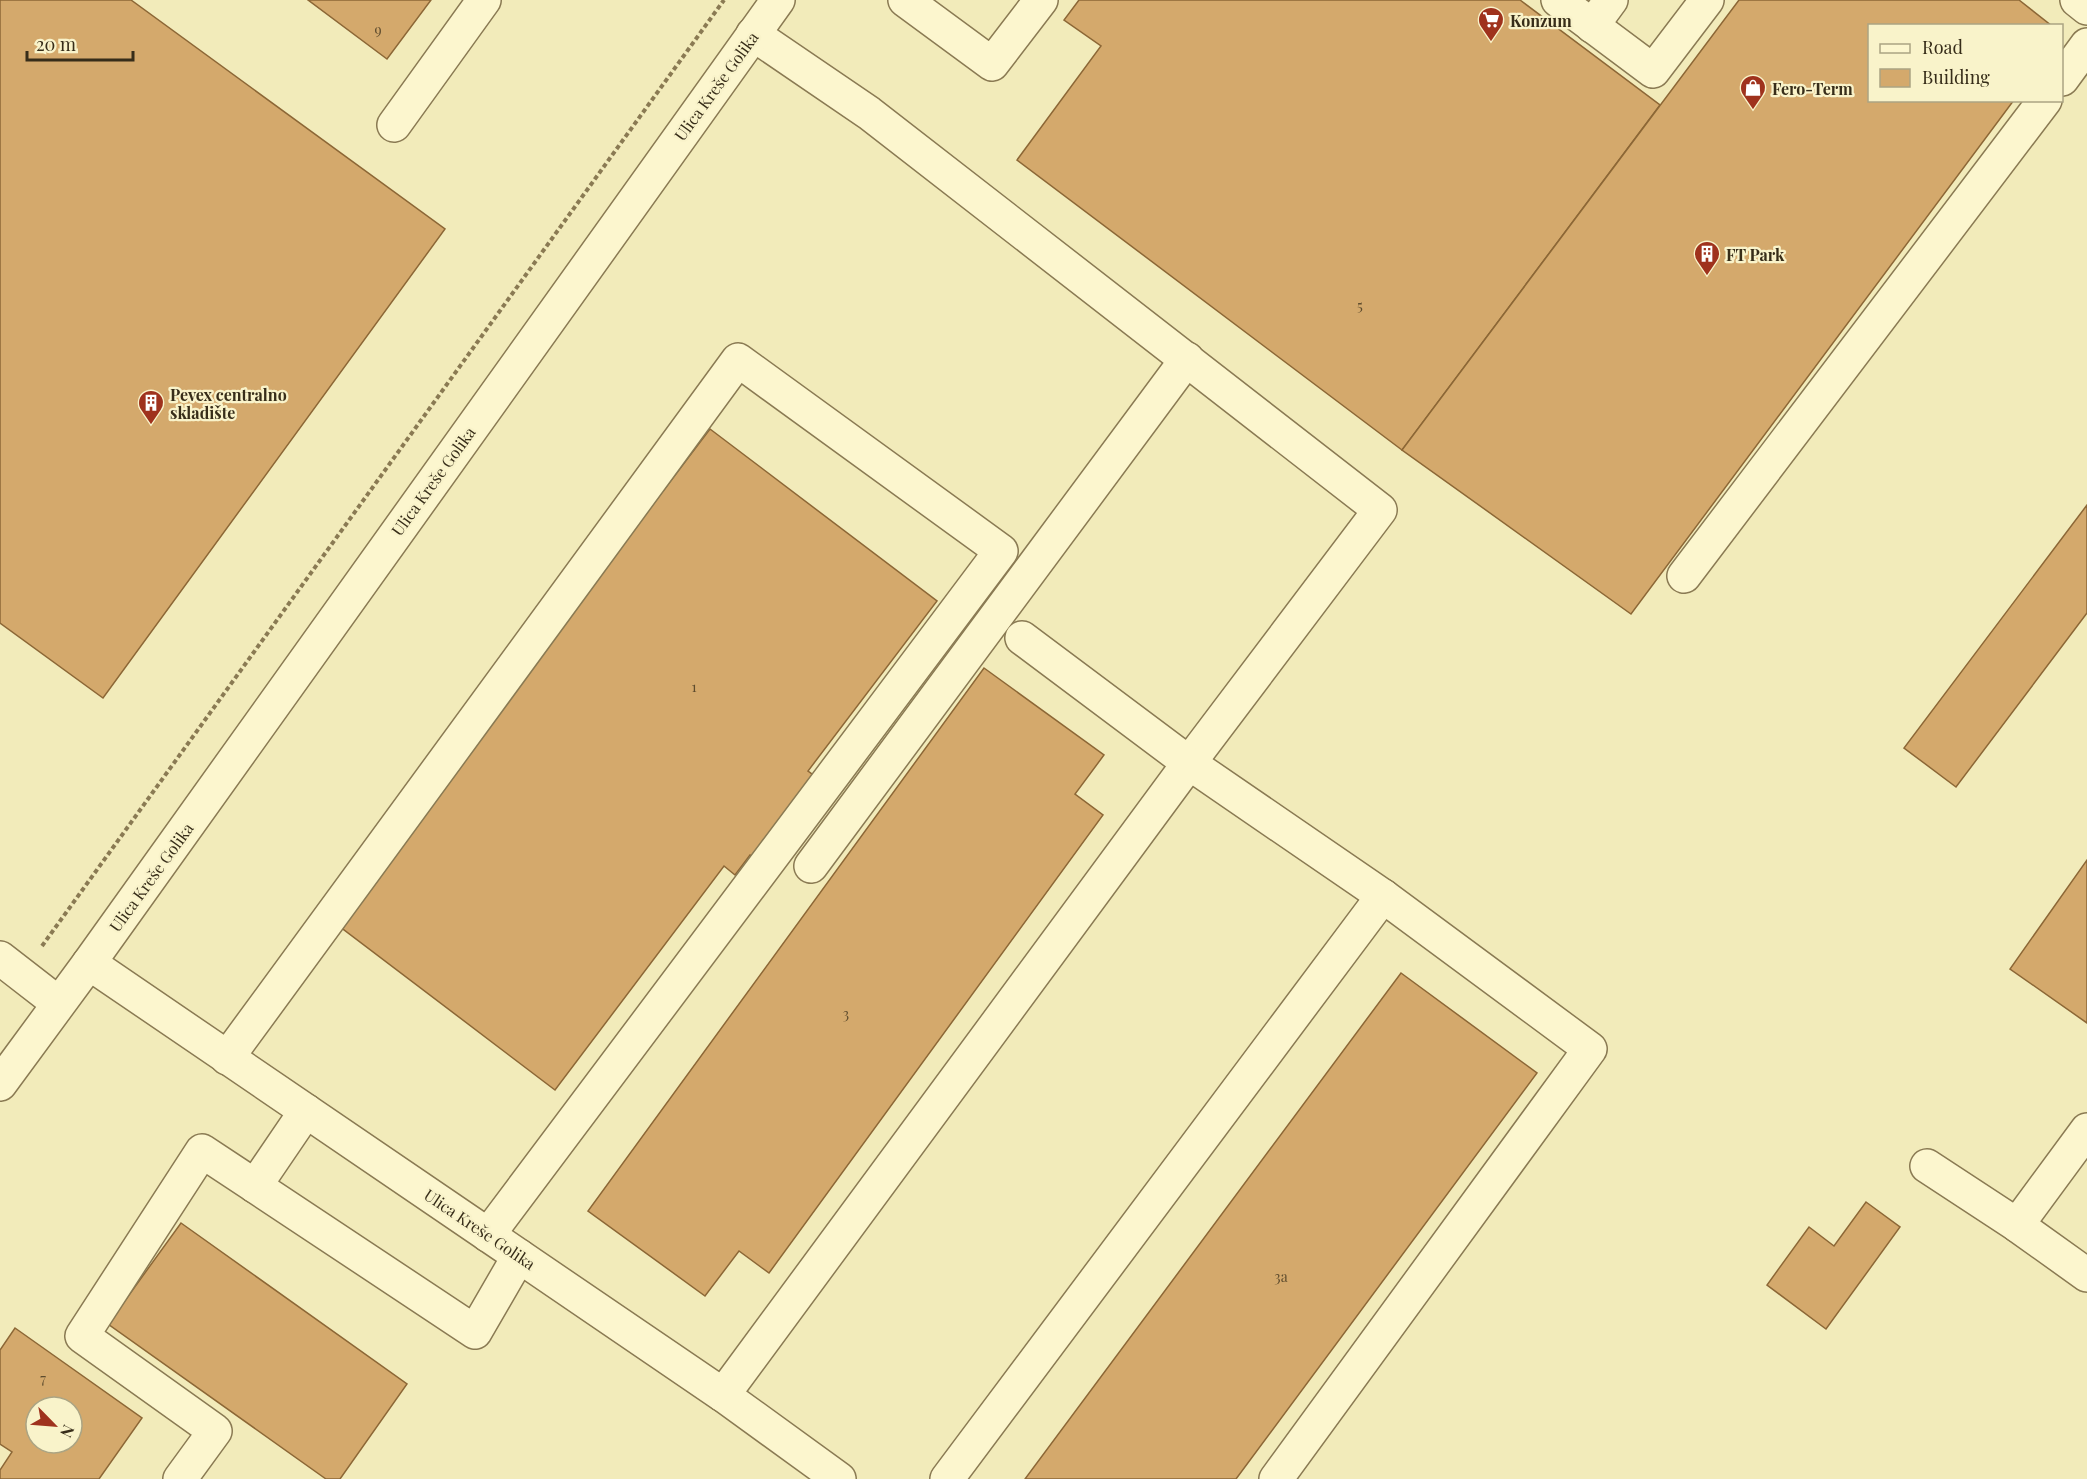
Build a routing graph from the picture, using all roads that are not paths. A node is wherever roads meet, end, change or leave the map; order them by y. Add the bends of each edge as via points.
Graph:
1 (483, 0) edge
2 (778, 0) edge
3 (905, 0) edge
4 (1041, 0) edge
5 (1611, 0) edge
6 (1707, 0) edge
7 (2077, 0) edge
8 (2087, 8) edge
9 (1575, 9) edge
10 (753, 34) junction
11 (2087, 45) edge
12 (2063, 76) edge
13 (2043, 102) edge
14 (394, 125) dead end
15 (1187, 359) junction
16 (1684, 576) dead end
17 (1022, 638) dead end
18 (1189, 763) junction
19 (811, 866) dead end
20 (1383, 896) junction
21 (89, 963) junction
22 (11, 966) edge
23 (58, 1003) junction
24 (228, 1058) junction
25 (0, 1084) edge
26 (306, 1111) junction
27 (2087, 1130) edge
28 (1927, 1166) dead end
29 (255, 1186) junction
30 (2017, 1225) junction
31 (488, 1235) junction
32 (519, 1256) junction
33 (2087, 1275) edge
34 (723, 1395) junction
35 (180, 1479) edge
36 (839, 1479) edge
37 (947, 1479) edge
38 (1276, 1479) edge

1 - 14 street
2 - 10 street, Ulica Kreše Golika
3 - 4 street via 992,64
5 - 9 street
6 - 9 street via 1653,71
7 - 8 street
10 - 15 street via 869,112
10 - 21 street, Ulica Kreše Golika
11 - 12 street
13 - 16 street
15 - 18 street via 1380,510
15 - 19 street
17 - 18 street
18 - 20 street
18 - 34 street
20 - 37 street
20 - 38 street via 1590,1049
21 - 23 street, Ulica Kreše Golika
21 - 24 street, Ulica Kreše Golika
22 - 23 street
23 - 25 street, Ulica Kreše Golika
24 - 26 street, Ulica Kreše Golika
24 - 31 street via 738,360 1001,550
26 - 29 street
26 - 31 street, Ulica Kreše Golika
27 - 30 street
28 - 30 street
29 - 32 street via 475,1332
29 - 35 street via 202,1151 82,1336 215,1431
30 - 33 street
31 - 32 street, Ulica Kreše Golika
32 - 34 street, Ulica Kreše Golika
34 - 36 street, Ulica Kreše Golika

